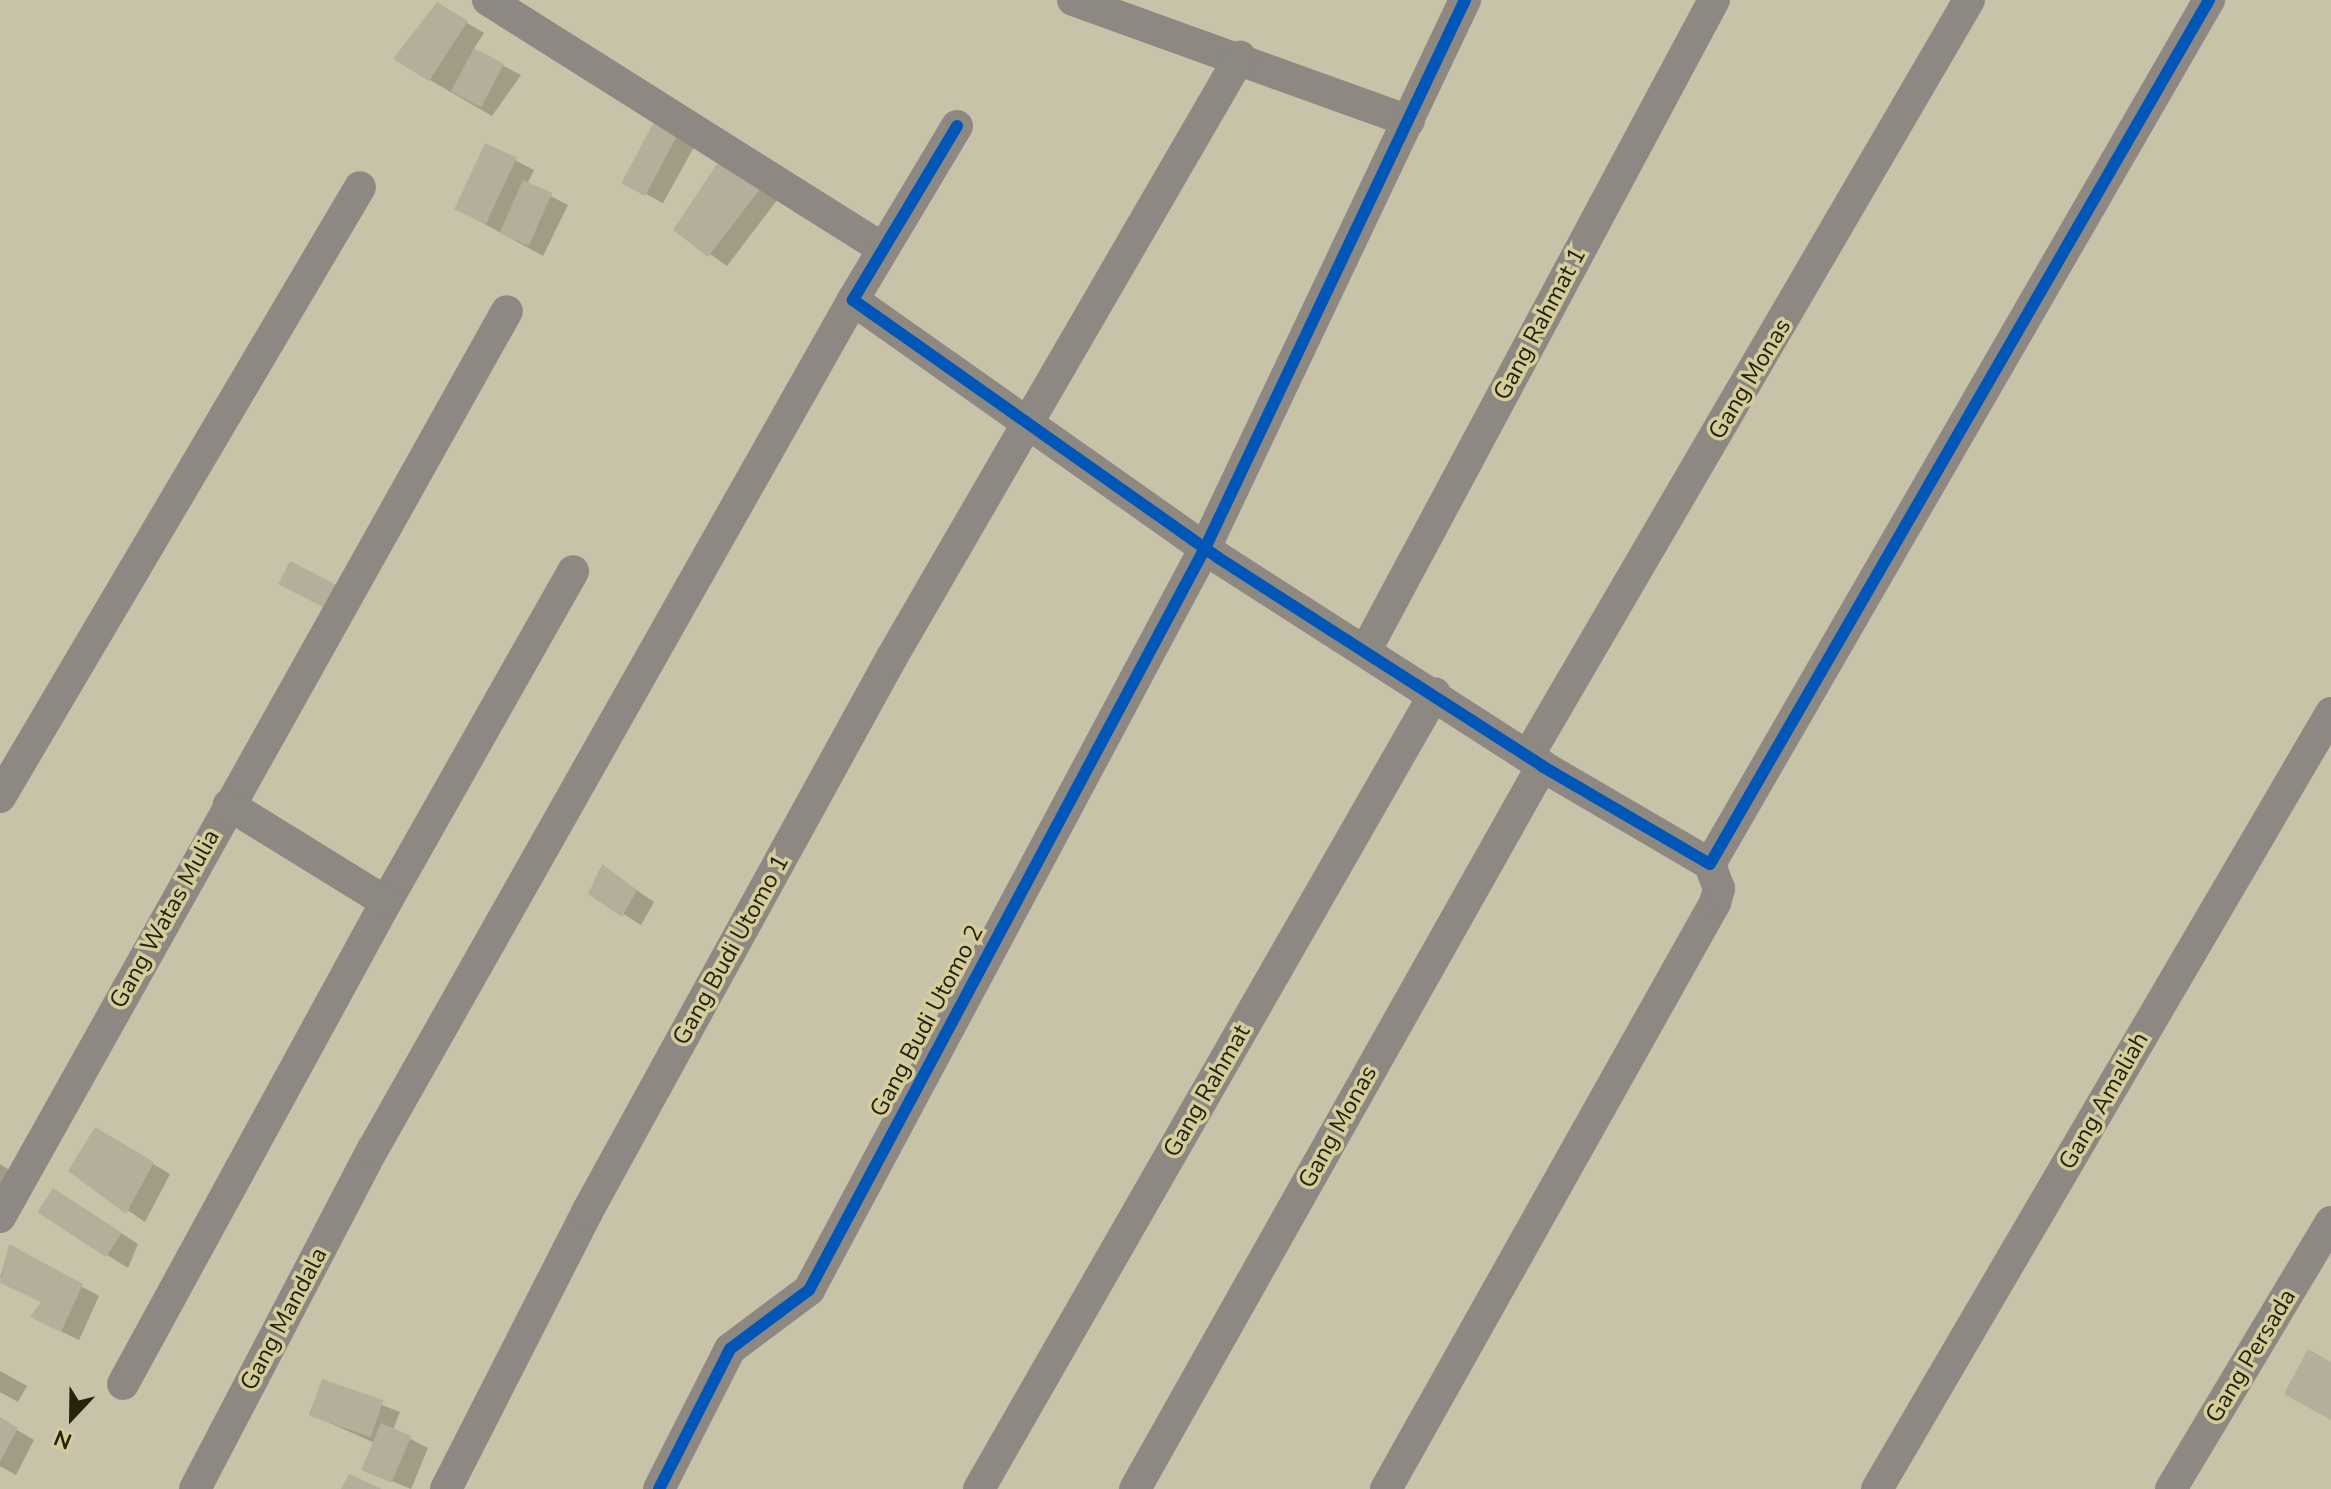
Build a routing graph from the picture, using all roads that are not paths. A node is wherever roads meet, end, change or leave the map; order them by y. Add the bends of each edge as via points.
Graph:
1 (488, 0) edge
2 (1073, 0) edge
3 (1465, 0) edge
4 (1714, 0) edge
5 (1969, 0) edge
6 (2209, 0) edge
7 (1240, 57) junction
8 (1409, 121) junction
9 (957, 126) dead end
10 (360, 187) dead end
11 (882, 248) junction
12 (853, 300) junction
13 (507, 311) dead end
14 (1031, 419) junction
15 (1205, 548) junction
16 (573, 571) dead end
17 (1367, 648) junction
18 (1435, 693) junction
19 (2331, 713) edge
20 (1535, 761) junction
21 (0, 797) edge
22 (229, 805) junction
23 (1710, 864) junction
24 (386, 902) junction
25 (0, 1217) edge
26 (2331, 1222) edge
27 (123, 1384) dead end
28 (195, 1489) edge
29 (446, 1489) edge
30 (659, 1489) edge
31 (979, 1489) edge
32 (1135, 1489) edge
33 (1386, 1489) edge
34 (1877, 1489) edge
35 (2171, 1489) edge

1 - 11 street
2 - 7 street
3 - 8 street, Gang Budi Utomo 2
4 - 17 street, Gang Rahmat 1
5 - 20 street, Gang Monas
6 - 23 street
7 - 8 street
7 - 14 street, Gang Budi Utomo 1
8 - 15 street, Gang Budi Utomo 2
9 - 11 street, Gang Mandala
10 - 21 street
11 - 12 street, Gang Mandala
12 - 14 street
12 - 28 street, Gang Mandala via 373,1149
13 - 22 street, Gang Watas Mulia
14 - 15 street
14 - 29 street, Gang Budi Utomo 1 via 595,1198
15 - 17 street
15 - 30 street, Gang Budi Utomo 2 via 809,1290 730,1349
16 - 24 street
17 - 18 street
18 - 20 street
18 - 31 street, Gang Rahmat
19 - 34 street, Gang Amaliah
20 - 23 street
20 - 32 street, Gang Monas
22 - 24 street
22 - 25 street, Gang Watas Mulia
23 - 33 street via 1719,889 1715,903
24 - 27 street
26 - 35 street, Gang Persada

